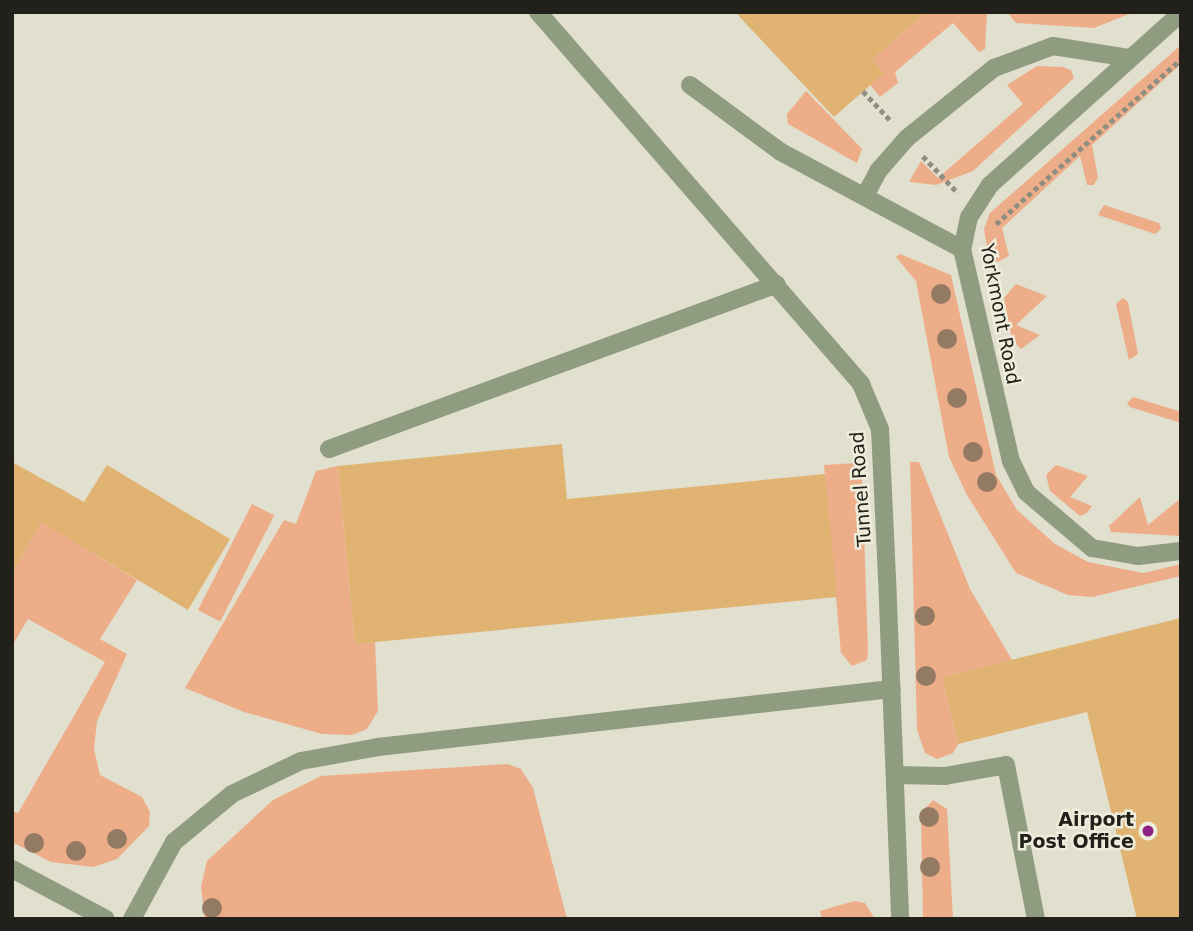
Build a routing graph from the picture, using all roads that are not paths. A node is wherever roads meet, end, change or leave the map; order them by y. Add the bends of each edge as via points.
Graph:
1 (538, 12) edge
2 (1181, 13) edge
3 (1130, 58) junction
4 (691, 85) dead end
5 (865, 196) junction
6 (961, 249) junction
7 (777, 284) junction
8 (330, 449) dead end
9 (1181, 551) edge
10 (892, 689) junction
11 (895, 775) junction
12 (12, 869) edge
13 (106, 919) edge
14 (132, 919) edge
15 (900, 919) edge
16 (1037, 919) edge

1 - 7 street, Tunnel Road
2 - 3 street, Yorkmont Road
3 - 5 street via 1053,46 994,68 907,138 879,170
3 - 6 street, Yorkmont Road via 990,185 969,217
4 - 5 street via 781,152
5 - 6 street
6 - 9 street, Yorkmont Road via 1011,461 1037,505 1092,548 1138,556
7 - 8 street
7 - 10 street, Tunnel Road via 861,384 873,407 885,470
10 - 11 street, Tunnel Road
10 - 14 street via 378,747 301,761 232,794 174,842
11 - 15 street, Tunnel Road
11 - 16 street via 945,776 1006,765
12 - 13 street

